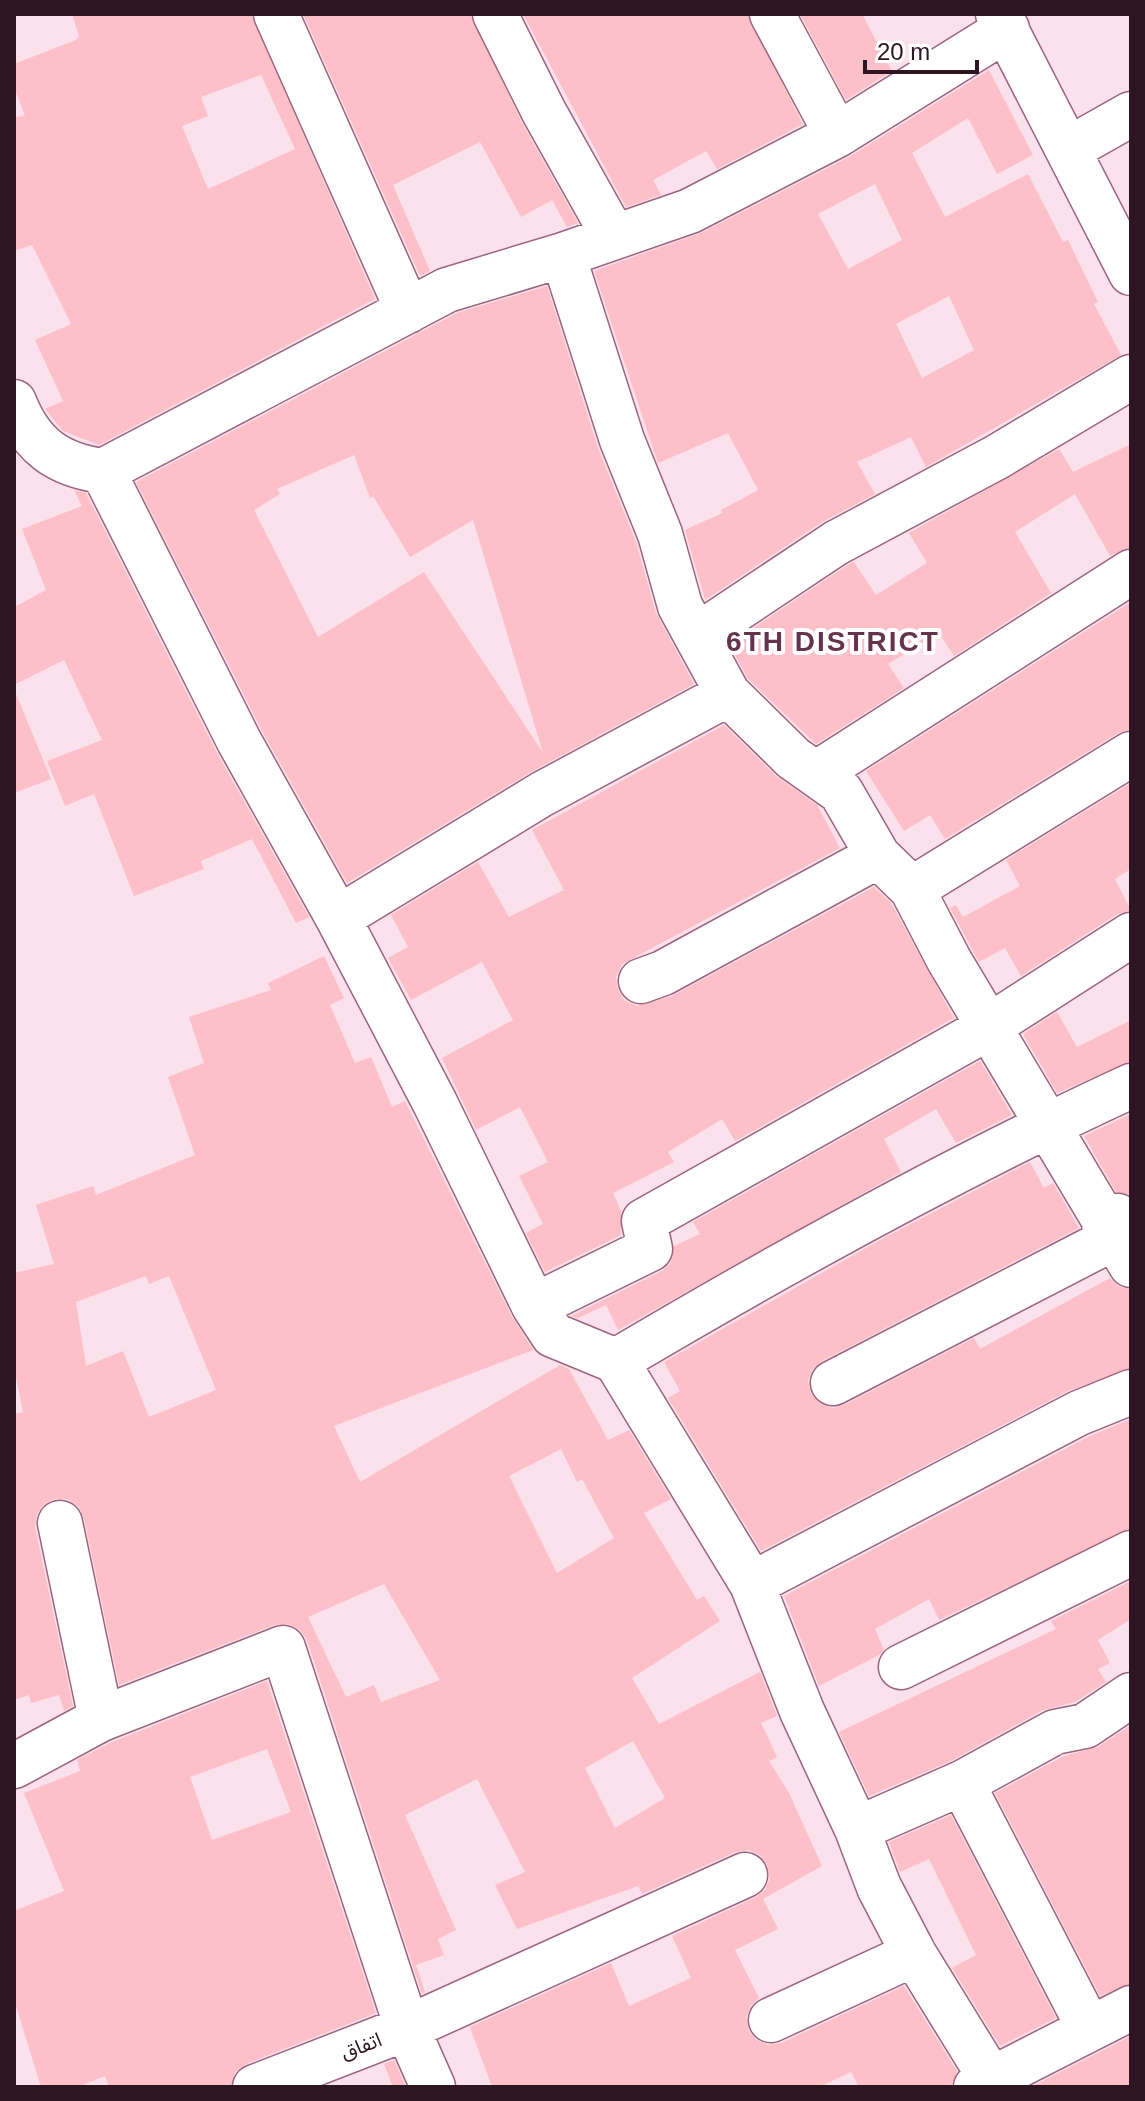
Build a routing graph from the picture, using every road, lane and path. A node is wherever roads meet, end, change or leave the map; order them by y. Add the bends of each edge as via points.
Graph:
1 (276, 14) edge
2 (495, 14) edge
3 (772, 14) edge
4 (1003, 21) edge
5 (1131, 114) edge
6 (837, 135) junction
7 (1069, 149) junction
8 (613, 235) junction
9 (563, 255) junction
10 (1131, 273) edge
11 (408, 311) junction
12 (1131, 377) edge
13 (15, 409) edge
14 (103, 471) junction
15 (1131, 572) edge
16 (698, 635) junction
17 (728, 694) junction
18 (1131, 754) edge
19 (817, 773) junction
20 (878, 856) junction
21 (912, 889) junction
22 (338, 918) junction
23 (1131, 935) edge
24 (641, 981) dead end
25 (990, 1025) junction
26 (1131, 1086) edge
27 (1049, 1123) junction
28 (1117, 1216) edge
29 (1131, 1265) edge
30 (534, 1306) junction
31 (616, 1361) junction
32 (833, 1383) dead end
33 (1131, 1392) edge
34 (60, 1523) dead end
35 (1131, 1553) edge
36 (752, 1584) junction
37 (901, 1667) dead end
38 (1131, 1695) edge
39 (101, 1719) junction
40 (14, 1766) edge
41 (962, 1783) junction
42 (857, 1829) junction
43 (745, 1875) dead end
44 (914, 1954) junction
45 (1131, 2008) edge
46 (771, 2020) dead end
47 (407, 2028) junction
48 (1089, 2028) junction
49 (988, 2085) edge
50 (255, 2087) edge
51 (433, 2087) edge

1 - 11 street
2 - 8 street
3 - 6 street
4 - 6 street
4 - 7 street
5 - 7 street
6 - 8 street via 690,211
7 - 10 street
8 - 9 street
9 - 11 street via 447,290
9 - 16 street via 680,606
11 - 14 street
12 - 16 street via 997,457 836,543
13 - 14 street via 53,457 73,467
14 - 22 street via 239,741
15 - 19 street
16 - 17 street
17 - 19 street via 793,758
17 - 22 street via 542,794
18 - 21 street
19 - 20 street via 841,792
20 - 21 street
20 - 24 street
21 - 25 street
22 - 30 street
23 - 25 street
25 - 27 street
25 - 30 street via 644,1221 650,1249
26 - 27 street
27 - 28 street
27 - 31 street via 731,1293
28 - 29 street
28 - 32 street via 1106,1242
30 - 31 street via 553,1335
31 - 36 street
33 - 36 street via 1079,1413
34 - 39 street
35 - 37 street
36 - 42 street via 802,1711
38 - 41 street via 1085,1726 1055,1732
39 - 40 street
39 - 47 street via 283,1648
41 - 42 street
41 - 48 street
42 - 44 street via 879,1887
43 - 47 street
44 - 46 street
44 - 49 street
45 - 48 street
47 - 50 street, اتفاق
47 - 51 street, اتفاق
48 - 49 street

